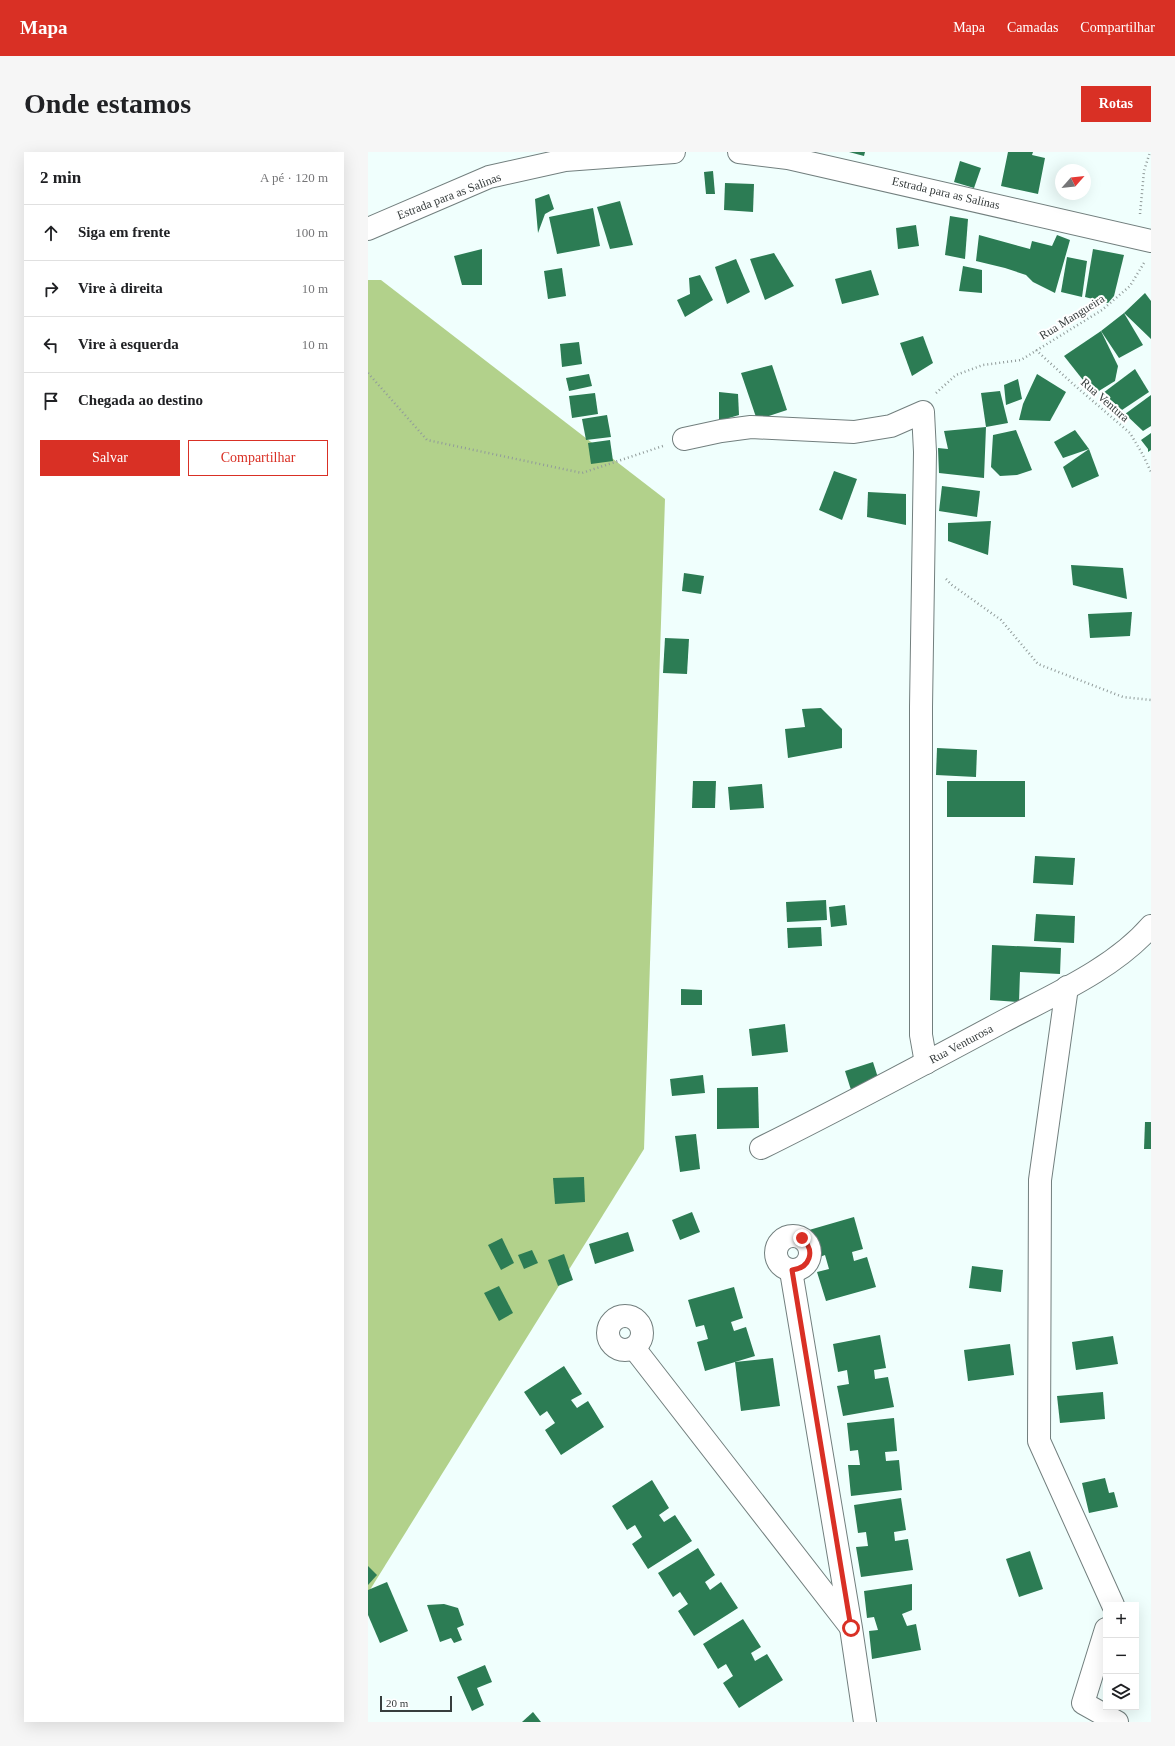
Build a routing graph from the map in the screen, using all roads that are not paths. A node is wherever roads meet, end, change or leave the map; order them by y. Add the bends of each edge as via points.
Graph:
1 (674, 152) edge
2 (739, 152) edge
3 (368, 229) edge
4 (1148, 240) edge
5 (684, 439) road end
6 (1151, 926) edge
7 (1067, 988) junction
8 (926, 1064) junction
9 (761, 1148) dead end
10 (792, 1270) dead end
11 (634, 1348) dead end
12 (1112, 1602) edge
13 (851, 1628) junction
14 (1103, 1638) edge
15 (864, 1722) edge
16 (1116, 1722) edge

1 - 3 street, Estrada para as Salinas via 564,160 489,177
2 - 4 street, Estrada para as Salinas via 788,158
5 - 8 street via 751,427 854,432 891,426 923,412 925,452 921,707 921,1034
6 - 7 street, Rua Venturosa via 1099,970
7 - 8 street, Rua Venturosa
7 - 12 street via 1040,1180 1039,1441
8 - 9 street, Rua Venturosa
10 - 13 street
11 - 13 street
13 - 15 street
14 - 16 street via 1083,1704

